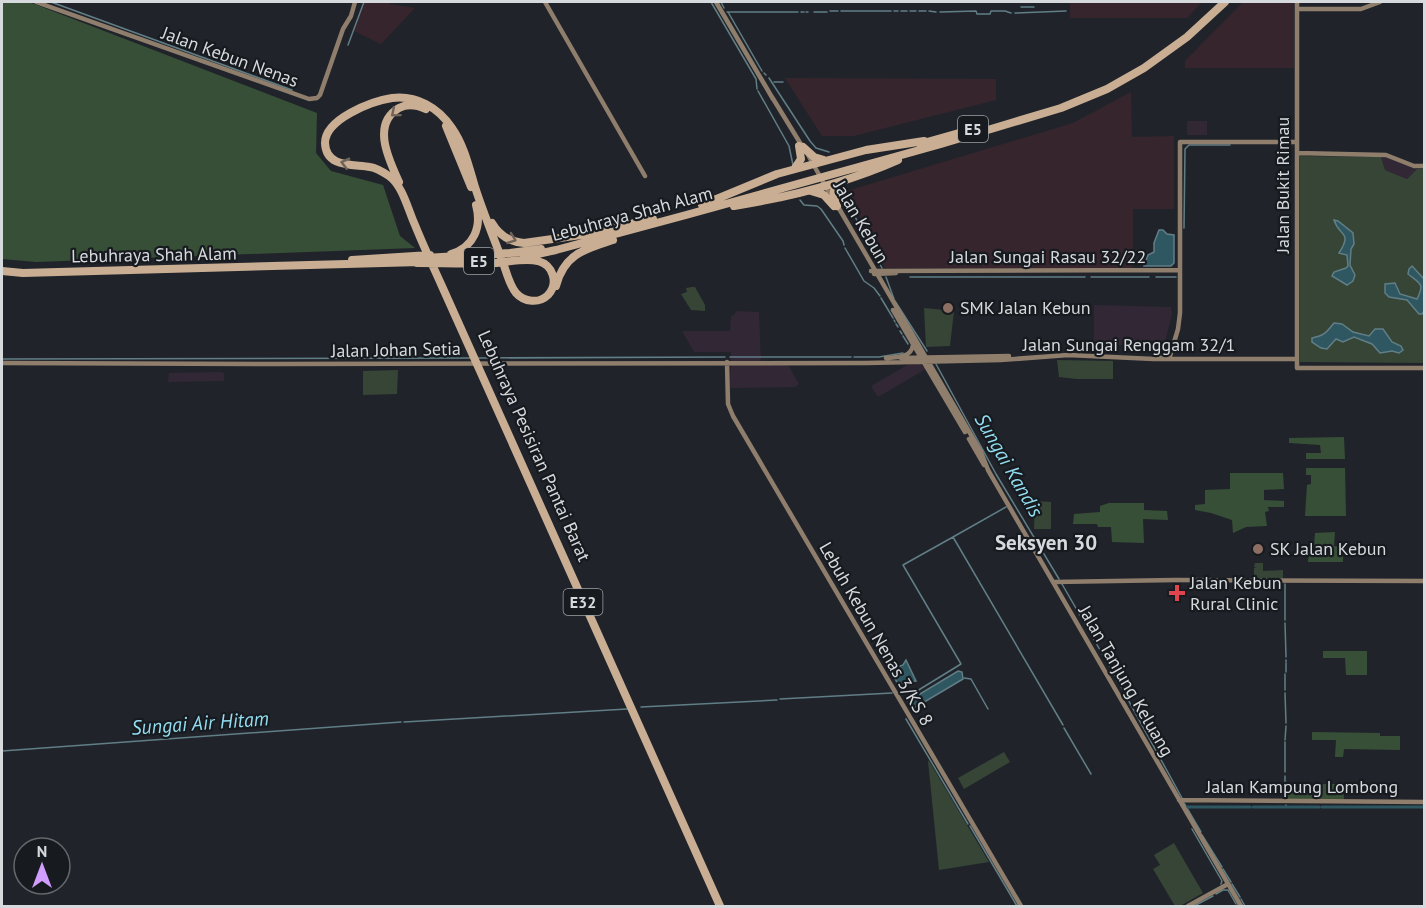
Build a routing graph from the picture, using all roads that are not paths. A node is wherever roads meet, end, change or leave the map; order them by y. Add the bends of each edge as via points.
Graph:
1 (36, 2) edge
2 (355, 2) edge
3 (545, 2) edge
4 (716, 2) edge
5 (1220, 2) edge
6 (1225, 2) edge
7 (1298, 2) edge
8 (1380, 2) edge
9 (1298, 9) junction
10 (421, 104) dead end
11 (442, 120) junction
12 (943, 140) junction
13 (1297, 142) junction
14 (801, 147) junction
15 (1297, 153) junction
16 (827, 160) junction
17 (1425, 166) edge
18 (813, 167) junction
19 (791, 170) junction
20 (645, 176) dead end
21 (844, 180) junction
22 (822, 184) junction
23 (807, 190) junction
24 (475, 192) junction
25 (702, 205) junction
26 (836, 207) junction
27 (686, 215) junction
28 (652, 219) junction
29 (416, 225) junction
30 (348, 260) junction
31 (417, 262) junction
32 (2, 269) edge
33 (1180, 270) junction
34 (872, 271) junction
35 (916, 271) junction
36 (505, 272) junction
37 (890, 273) junction
38 (882, 286) junction
39 (913, 345) junction
40 (1172, 348) junction
41 (919, 349) junction
42 (1296, 355) junction
43 (934, 356) junction
44 (1020, 356) junction
45 (1170, 356) junction
46 (1180, 356) junction
47 (1241, 357) junction
48 (886, 358) junction
49 (923, 358) junction
50 (1162, 358) junction
51 (939, 360) junction
52 (720, 362) junction
53 (730, 362) junction
54 (862, 362) junction
55 (2, 363) edge
56 (1425, 368) edge
57 (727, 370) junction
58 (933, 372) junction
59 (510, 433) junction
60 (975, 447) junction
61 (1425, 581) edge
62 (1054, 582) junction
63 (1179, 800) junction
64 (1425, 802) edge
65 (1225, 885) junction
66 (720, 906) edge
67 (725, 906) edge
68 (1021, 906) edge
69 (1188, 906) edge
70 (1241, 906) edge

1 - 2 street, Jalan Kebun Nenas via 313,99 320,95
3 - 20 street
4 - 14 street, Jalan Kebun
5 - 12 highway, Lebuhraya Shah Alam / E5 via 1165,50 1105,85 1059,105
6 - 12 highway, Lebuhraya Shah Alam / E5 via 1168,52 1107,89 1061,108
7 - 9 street, Jalan Bukit Rimau
8 - 9 street via 1361,9
9 - 13 street, Jalan Bukit Rimau
10 - 11 highway
11 - 24 highway
11 -> 29 highway, Lebuhraya Pesisiran Pantai Barat / E32 via 416,105 392,113 385,124 390,162
12 - 16 highway via 866,150
12 - 21 highway
12 - 25 highway, Lebuhraya Shah Alam / E5
12 - 27 highway, Lebuhraya Shah Alam / E5
13 - 15 street, Jalan Bukit Rimau
13 - 33 street, Jalan Sungai Renggam 32/1 via 1180,142
14 - 16 highway via 814,157
14 - 18 street, Jalan Kebun
14 - 19 highway via 801,159
15 - 17 street via 1386,155
15 - 42 street, Jalan Bukit Rimau
16 - 18 highway
18 - 19 highway
18 - 22 street, Jalan Kebun
19 - 25 highway
21 - 22 highway
21 - 26 highway via 834,190
22 - 23 highway
22 - 26 street, Jalan Kebun
23 - 26 highway via 824,195
23 - 27 highway
24 -> 28 highway via 495,228 515,242 581,235
29 -> 24 highway, Lebuhraya Pesisiran Pantai Barat / E32 via 397,184 378,169 343,164 329,154 325,142 335,122 391,98 425,103 439,112 458,137
24 - 30 highway via 478,226 472,240 460,251
24 - 36 highway
25 - 28 highway, Lebuhraya Shah Alam / E5
26 - 34 street, Jalan Kebun
27 - 31 highway, Lebuhraya Shah Alam / E5 via 530,256
27 - 36 highway via 581,251 563,269 552,296 538,304 529,305 518,299 509,288
28 - 30 highway, Lebuhraya Shah Alam / E5 via 510,253
29 - 59 highway, Lebuhraya Pesisiran Pantai Barat / E32
30 - 32 highway, Lebuhraya Shah Alam / E5
31 - 32 highway, Lebuhraya Shah Alam / E5 via 23,273
31 - 36 highway via 537,261 551,271 553,285 544,298 528,300 514,289
33 - 35 street, Jalan Sungai Rasau 32/22
33 - 40 street, Jalan Sungai Renggam 32/1 via 1180,314
34 - 35 street, Jalan Sungai Rasau 32/22
34 - 37 street, Jalan Sungai Rasau 32/22
34 - 38 street, Jalan Kebun
34 - 39 street, Jalan Kebun
35 - 37 street, Jalan Sungai Rasau 32/22
37 - 38 street via 883,276
38 - 41 street, Jalan Kebun
39 - 48 street via 907,355
39 - 49 street, Jalan Kebun
40 - 45 street, Jalan Sungai Renggam 32/1
40 - 46 street
40 - 50 street
41 - 43 street
41 - 49 street, Jalan Kebun
42 - 47 street, Jalan Sungai Renggam 32/1
42 - 56 street, Jalan Bukit Rimau via 1297,368
43 - 44 street, Jalan Sungai Renggam 32/1
43 - 49 street, Jalan Sungai Renggam 32/1
44 - 50 street, Jalan Sungai Renggam 32/1 via 1084,352
44 - 51 street, Jalan Sungai Renggam 32/1
45 - 46 street, Jalan Sungai Renggam 32/1
45 - 50 street, Jalan Sungai Renggam 32/1
46 - 47 street, Jalan Sungai Renggam 32/1
47 - 50 street, Jalan Sungai Renggam 32/1
48 - 49 street, Jalan Johan Setia
48 - 54 street, Jalan Johan Setia
49 - 51 street, Jalan Sungai Renggam 32/1
49 - 54 street, Jalan Johan Setia
49 - 58 street, Jalan Tanjung Keluang
49 - 60 street, Jalan Tanjung Keluang
51 - 58 street via 932,365
52 - 53 street, Jalan Johan Setia
52 - 55 street, Jalan Johan Setia
52 - 57 street
53 - 54 street, Jalan Johan Setia
53 - 57 street, Lebuh Kebun Nenas 3/KS 8
57 - 68 street, Lebuh Kebun Nenas 3/KS 8 via 728,404 733,416
58 - 60 street, Jalan Tanjung Keluang
59 - 66 highway, Lebuhraya Pesisiran Pantai Barat / E32
59 - 67 highway, Lebuhraya Pesisiran Pantai Barat / E32
60 - 62 street, Jalan Tanjung Keluang
61 - 62 street
62 - 63 street, Jalan Tanjung Keluang
63 - 64 street, Jalan Kampung Lombong
63 - 65 street, Jalan Tanjung Keluang
65 - 69 street
65 - 70 street

